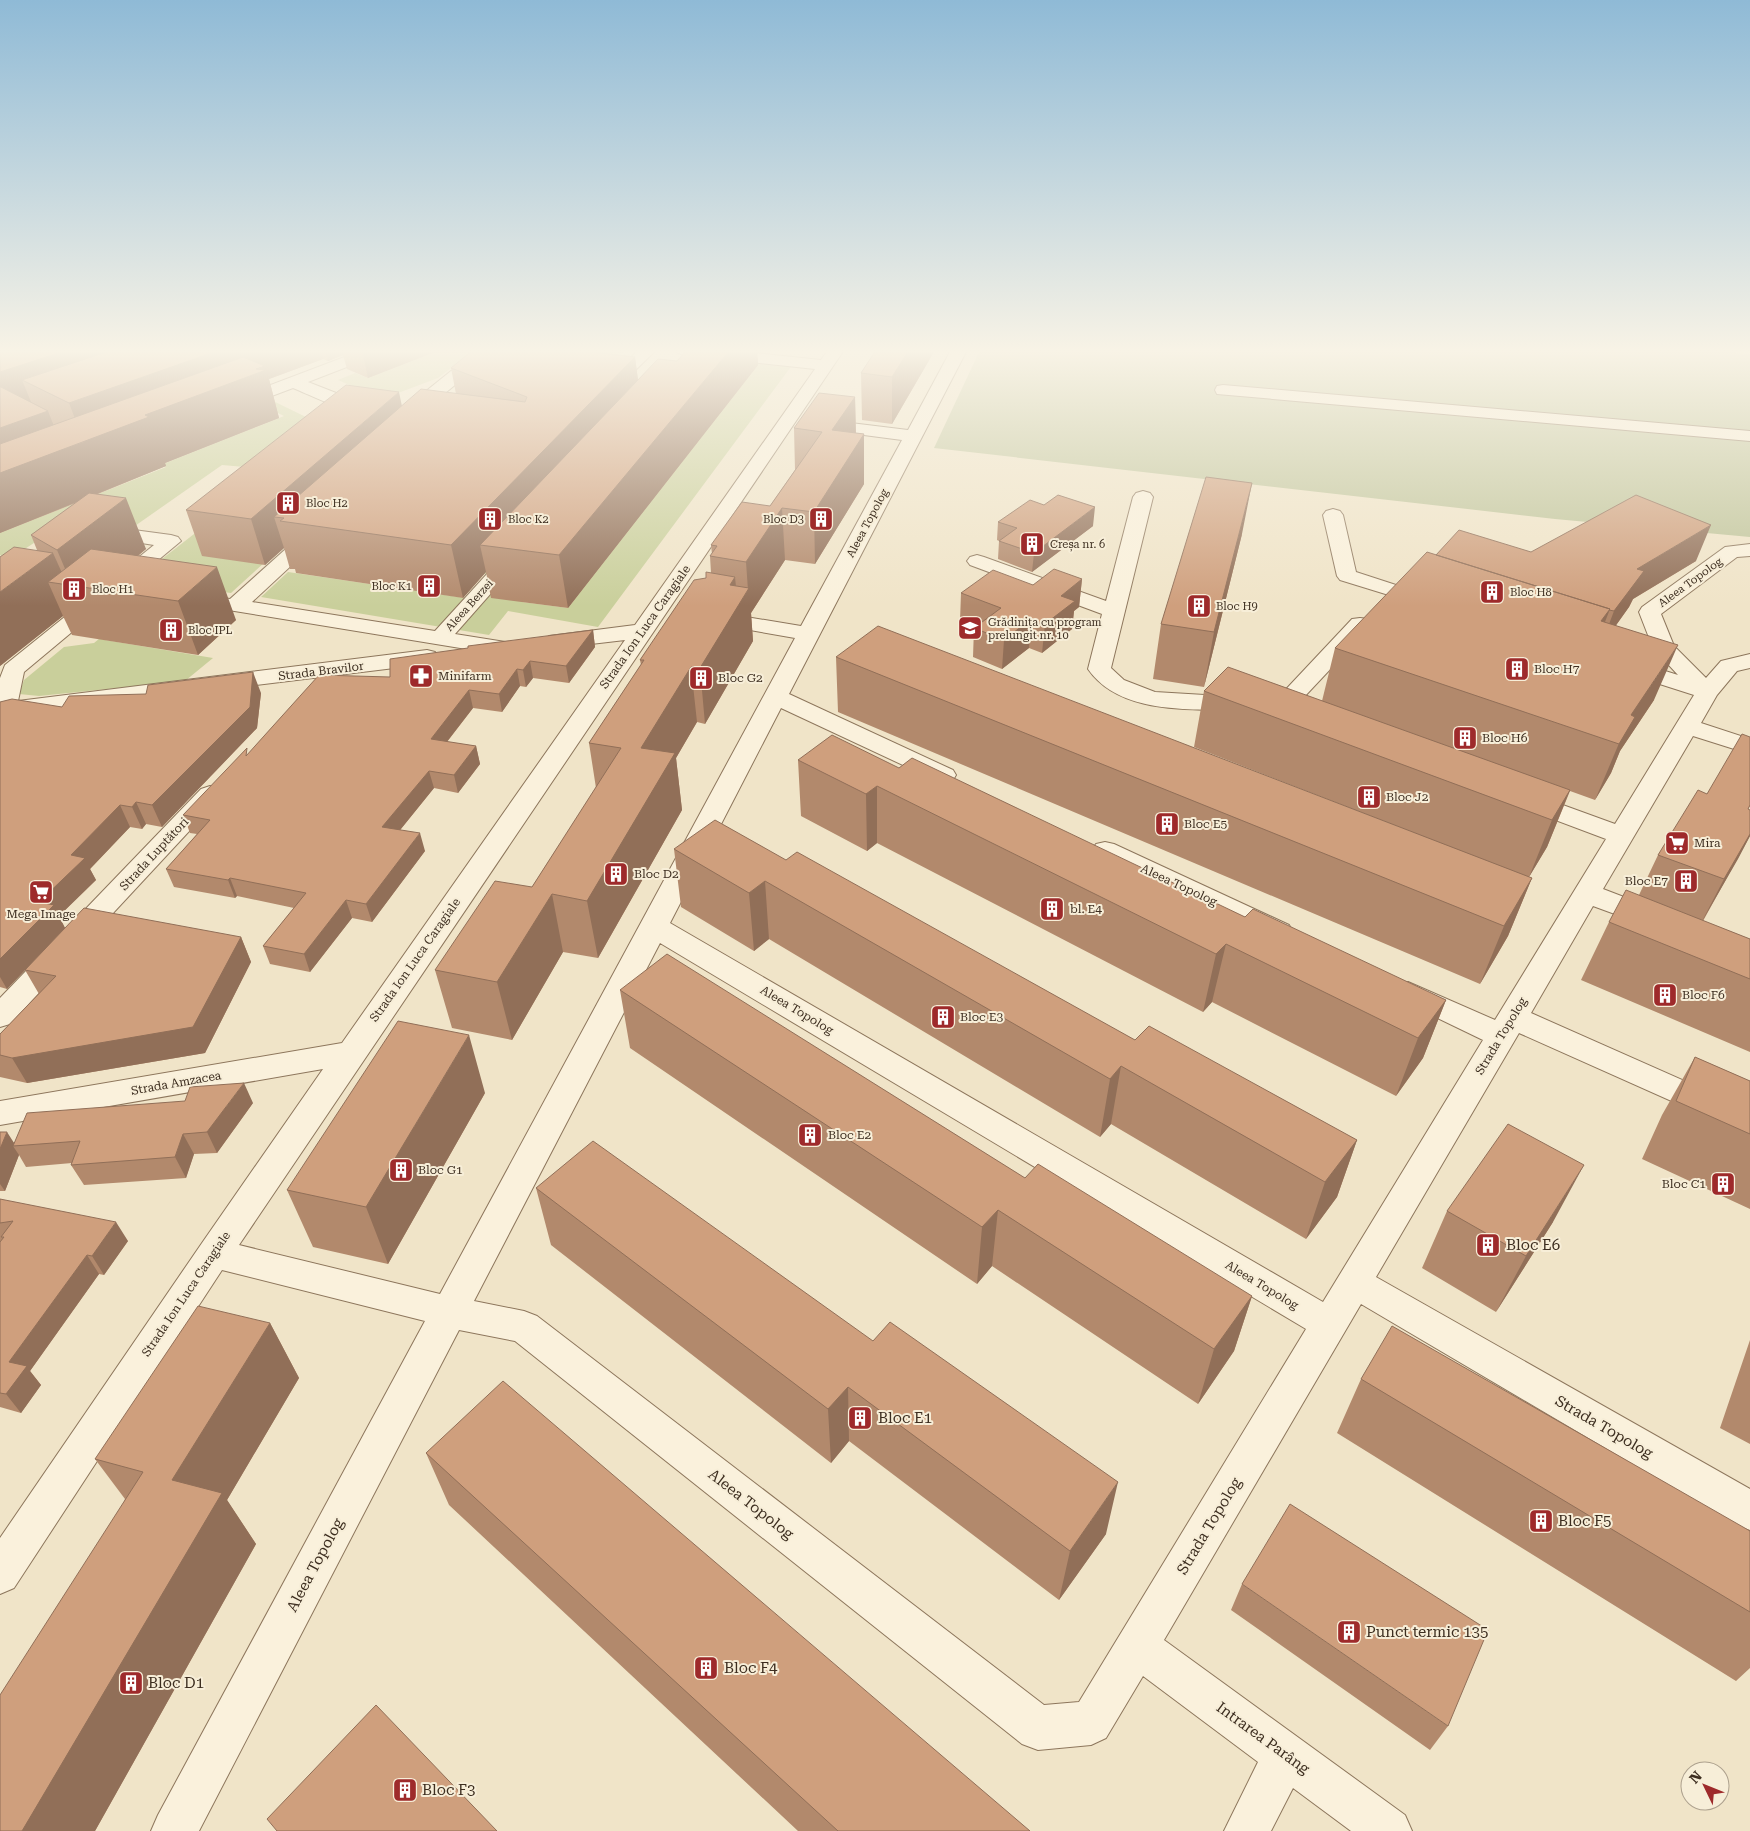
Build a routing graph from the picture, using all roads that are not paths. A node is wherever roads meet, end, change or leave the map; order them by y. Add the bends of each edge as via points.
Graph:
1 (778, 435) edge
2 (908, 435) edge
3 (913, 436) joint
4 (1143, 497) dead end
5 (1333, 516) dead end
6 (326, 522) edge
7 (81, 529) edge
8 (524, 546) edge
9 (1750, 550) edge
10 (976, 561) dead end
11 (115, 587) junction
12 (143, 591) edge
13 (208, 601) edge
14 (235, 606) junction
15 (1113, 611) junction
16 (668, 616) junction
17 (808, 634) junction
18 (440, 638) junction
19 (520, 646) junction
20 (1605, 659) edge
21 (1750, 661) edge
22 (328, 670) junction
23 (1707, 692) junction
24 (775, 696) junction
25 (301, 698) edge
26 (2, 711) edge
27 (1687, 726) junction
28 (1750, 747) edge
29 (226, 778) edge
30 (963, 784) edge
31 (1511, 794) edge
32 (1621, 835) junction
33 (1080, 839) edge
34 (1587, 893) junction
35 (654, 926) junction
36 (1678, 928) edge
37 (1304, 943) edge
38 (1385, 981) edge
39 (0, 1016) edge
40 (1507, 1026) junction
41 (352, 1053) junction
42 (0, 1113) edge
43 (1750, 1124) edge
44 (214, 1253) junction
45 (1354, 1282) junction
46 (449, 1312) junction
47 (1329, 1324) junction
48 (1750, 1511) edge
49 (0, 1574) edge
50 (1137, 1646) junction
51 (1038, 1728) joint
52 (1286, 1754) junction
53 (182, 1827) edge
54 (1247, 1831) edge
55 (1389, 1831) edge

1 - 16 street, Strada Ion Luca Caragiale
2 - 3 street
3 - 17 street, Aleea Topolog
4 - 15 street
5 - 15 street via 1347,576 1388,601 1291,710 1150,699 1116,685 1099,669
6 - 14 street
7 - 11 street via 172,541
8 - 18 street, Aleea Berzei
9 - 23 street, Aleea Topolog via 1732,551 1650,612 1664,648
10 - 15 street
11 - 12 street
11 - 26 street via 13,670
13 - 14 street, Aleea Berzei
14 - 18 street, Aleea Berzei
16 - 17 street, Strada Bravilor
16 - 19 street, Strada Bravilor
16 - 41 street, Strada Ion Luca Caragiale
17 - 24 street, Aleea Topolog
18 - 19 street, Aleea Berzei
19 - 22 street, Strada Bravilor
20 - 23 street
21 - 23 street via 1728,666
22 - 25 street
22 - 26 street, Strada Bravilor
23 - 27 street, Strada Topolog
24 - 30 street
24 - 35 street, Aleea Topolog
27 - 28 street
27 - 32 street, Strada Topolog
29 - 39 street, Strada Luptători
31 - 32 street
32 - 34 street, Strada Topolog
33 - 37 street, Aleea Topolog
34 - 36 street
34 - 40 street, Strada Topolog
35 - 46 street, Aleea Topolog
35 - 47 street, Aleea Topolog
38 - 40 street
40 - 43 street
40 - 45 street, Strada Topolog
41 - 42 street, Strada Amzacea
41 - 44 street, Strada Ion Luca Caragiale
44 - 46 street
44 - 49 street, Strada Ion Luca Caragiale
45 - 47 street, Strada Topolog
45 - 48 street, Strada Topolog
46 - 51 street, Aleea Topolog via 524,1328
46 - 53 street, Aleea Topolog
47 - 50 street, Strada Topolog
50 - 51 street, Strada Topolog via 1091,1723
50 - 52 street, Intrarea Parâng
52 - 54 street
52 - 55 street, Intrarea Parâng

